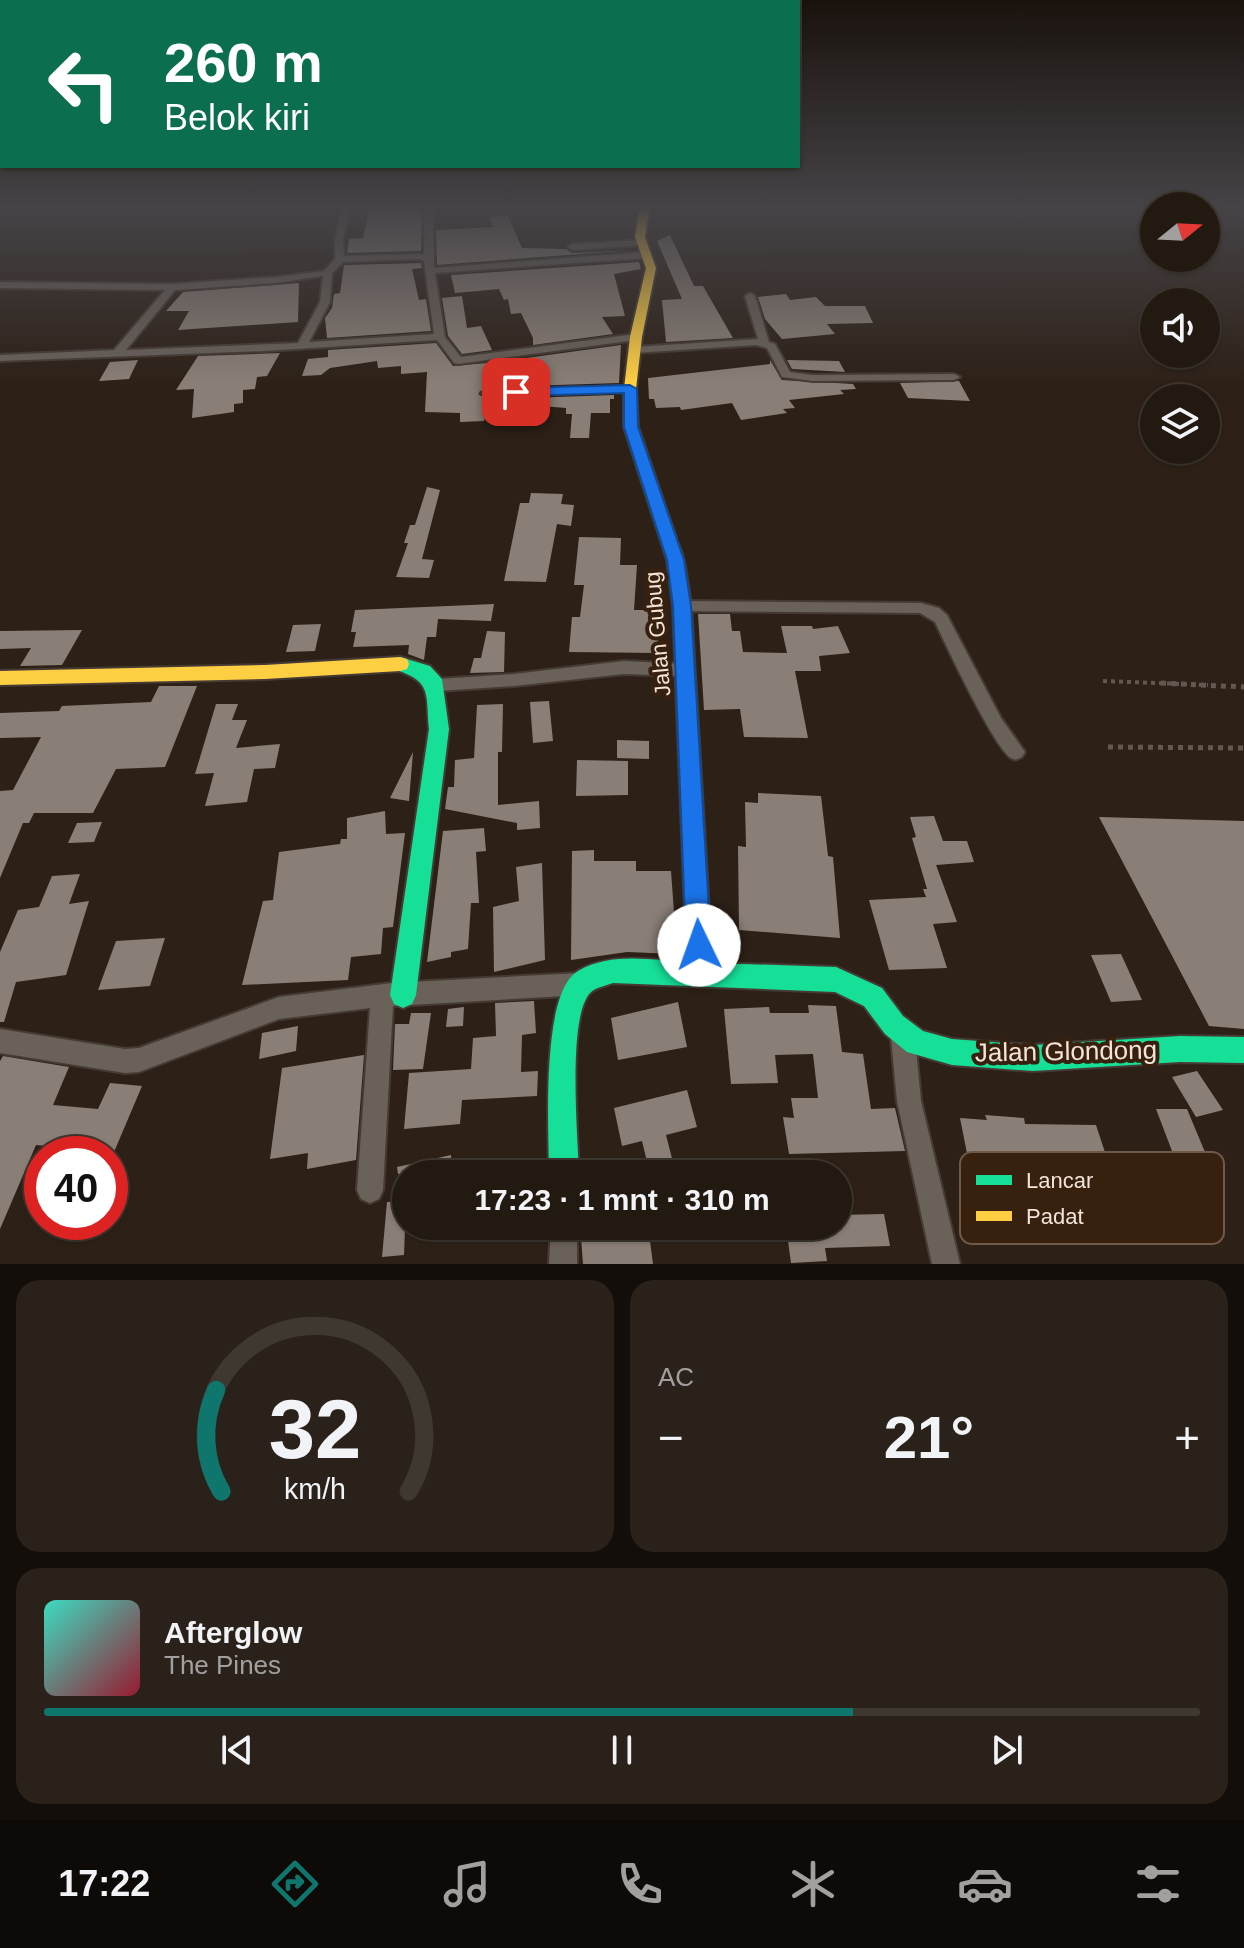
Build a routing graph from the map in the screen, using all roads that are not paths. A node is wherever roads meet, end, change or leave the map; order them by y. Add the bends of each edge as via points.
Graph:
1 (334, 266) edge
2 (429, 266) edge
3 (478, 266) edge
4 (650, 266) edge
5 (429, 271) junction
6 (327, 273) junction
7 (0, 285) edge
8 (172, 287) junction
9 (750, 296) dead end
10 (440, 337) junction
11 (635, 343) junction
12 (764, 343) junction
13 (301, 346) junction
14 (116, 355) junction
15 (0, 358) edge
16 (954, 377) dead end
17 (630, 389) junction
18 (487, 393) dead end
19 (682, 606) junction
20 (685, 670) junction
21 (0, 678) edge
22 (438, 685) junction
23 (1016, 752) dead end
24 (700, 973) junction
25 (581, 984) junction
26 (392, 996) junction
27 (903, 1032) junction
28 (0, 1041) edge
29 (1244, 1050) edge
30 (564, 1160) edge
31 (370, 1190) dead end
32 (564, 1240) edge
33 (563, 1264) edge
34 (946, 1264) edge

1 - 6 street
2 - 5 street
3 - 5 street
4 - 11 street, Jalan Gubug
5 - 10 street
6 - 8 street
6 - 13 street via 322,315
7 - 8 street
8 - 14 street
9 - 12 street
10 - 11 street via 454,358 465,361
10 - 13 street
11 - 12 street
11 - 17 street, Jalan Gubug
12 - 16 street via 771,346 786,375
13 - 14 street
14 - 15 street
17 - 18 street
17 - 19 street, Jalan Gubug via 631,427 675,560
19 - 20 street, Jalan Gubug
19 - 23 street via 933,612
20 - 22 street via 617,666
20 - 24 street, Jalan Gubug
21 - 22 street via 265,672 396,663 430,673
22 - 26 street via 439,729
24 - 25 street, Jalan Glondong via 613,971
24 - 27 street, Jalan Glondong via 836,980 873,997
25 - 26 street
25 - 30 street via 567,1016
26 - 28 street via 279,1008 139,1060
26 - 31 street
27 - 29 street, Jalan Glondong via 916,1043 952,1052 1033,1058
27 - 34 street via 909,1101
32 - 33 street

